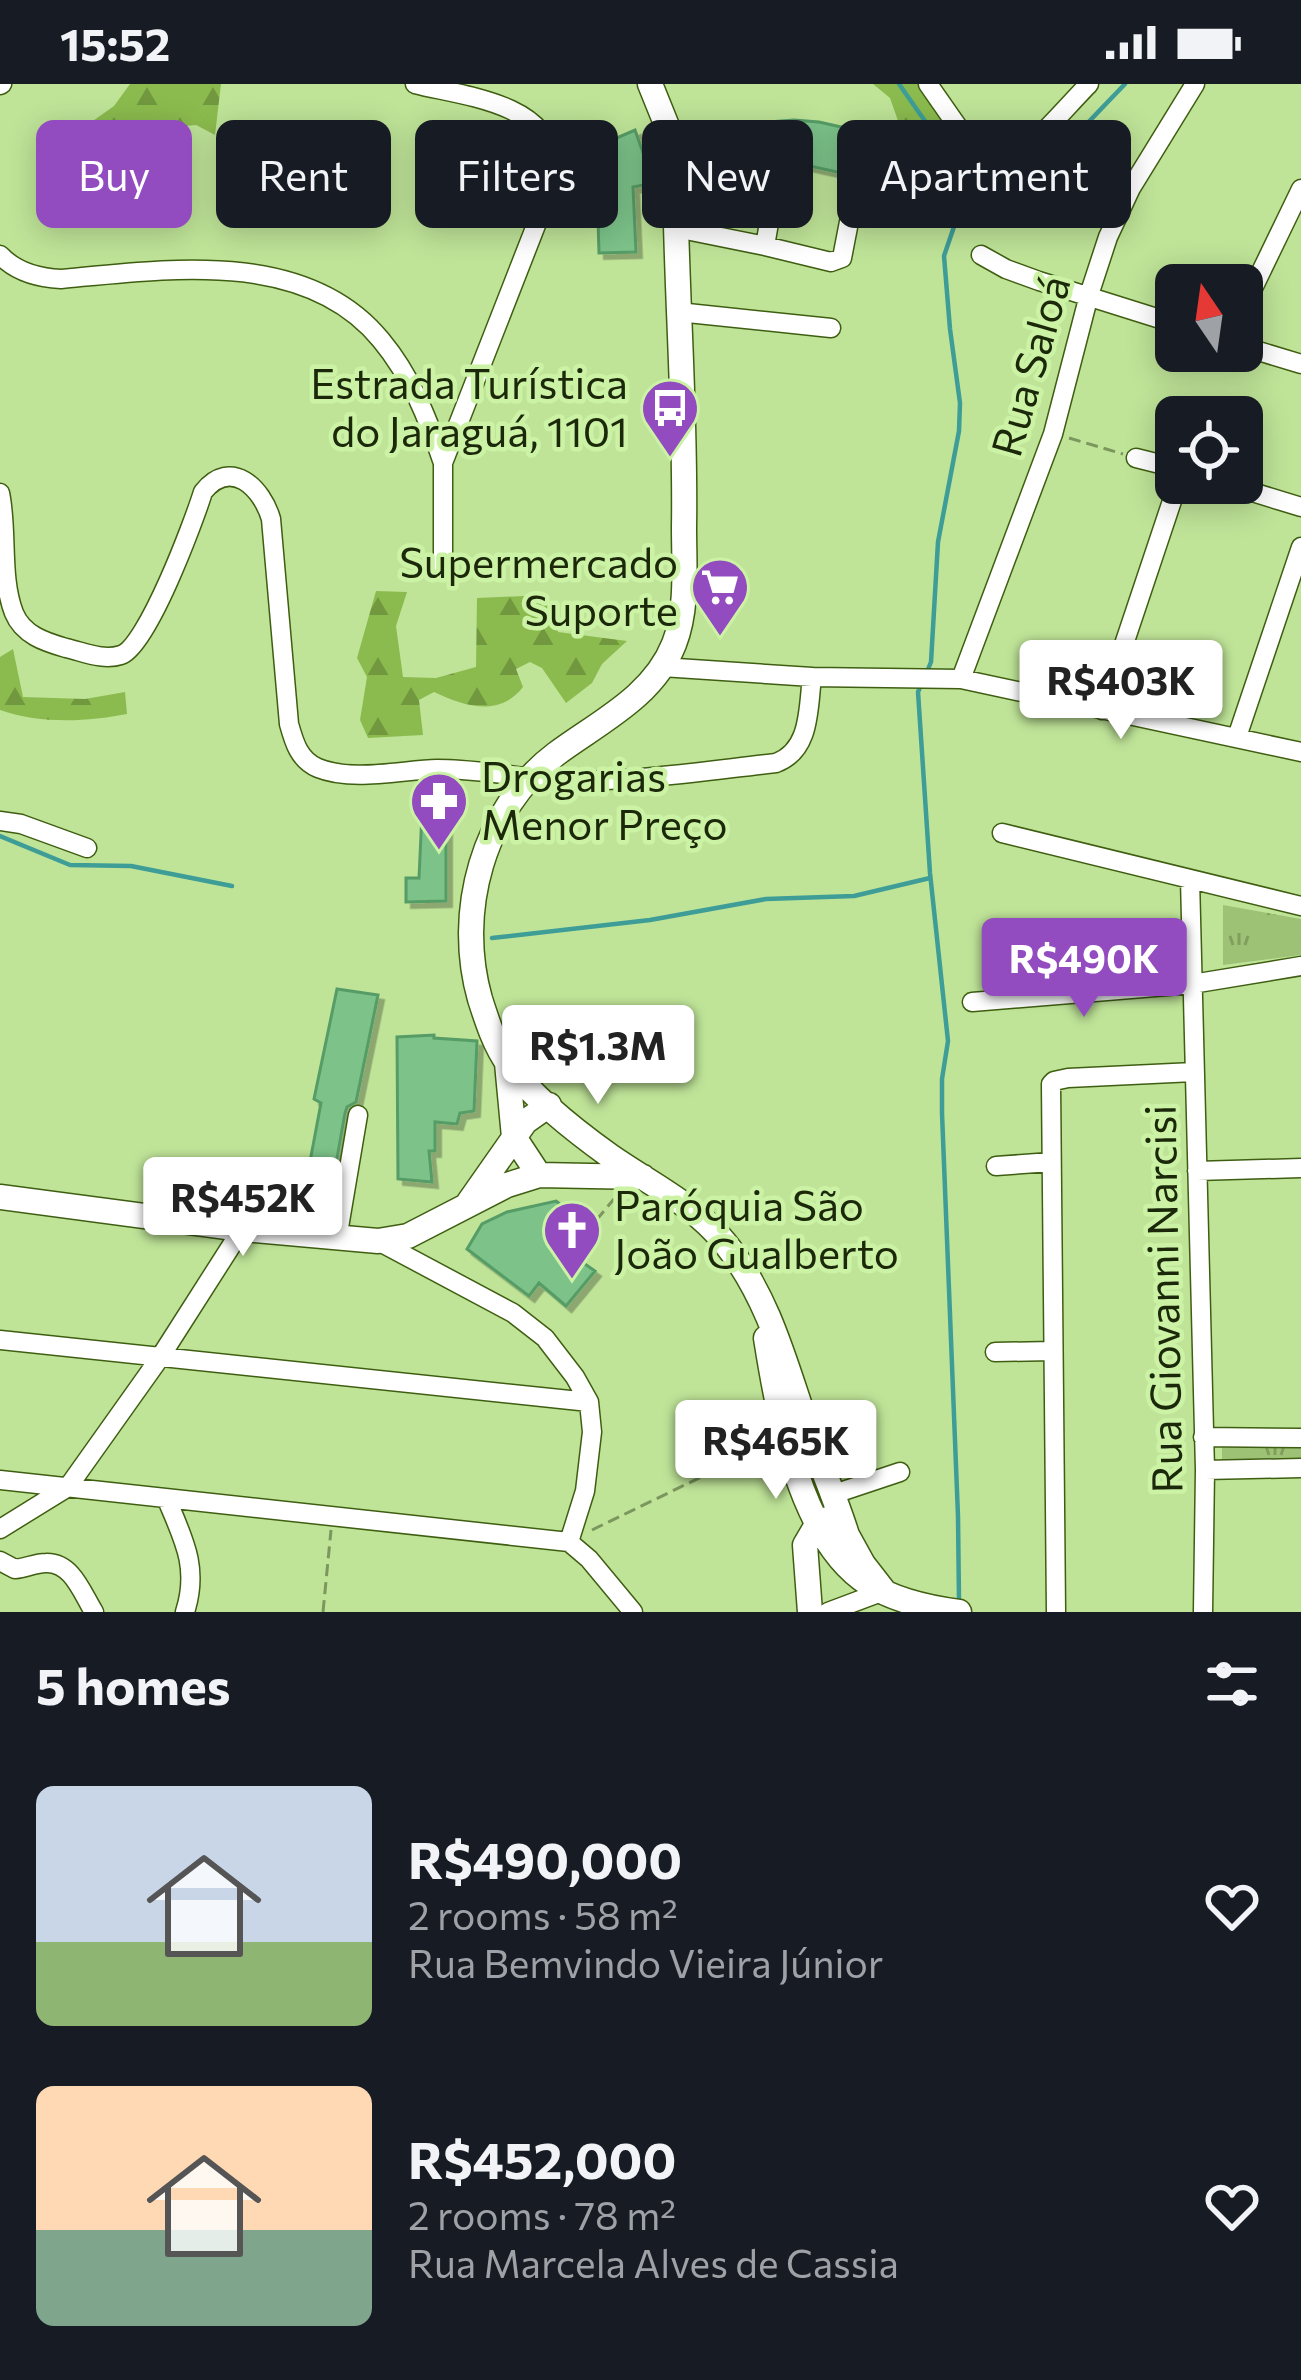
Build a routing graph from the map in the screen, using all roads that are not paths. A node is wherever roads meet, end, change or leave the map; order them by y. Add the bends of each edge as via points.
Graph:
1 (415, 84) edge
2 (650, 84) edge
3 (928, 84) edge
4 (1088, 84) edge
5 (1196, 84) edge
6 (665, 120) edge
7 (1301, 189) edge
8 (676, 228) joint
9 (768, 228) edge
10 (848, 228) edge
11 (765, 246) junction
12 (0, 254) edge
13 (982, 255) dead end
14 (1263, 268) edge
15 (1089, 295) junction
16 (678, 312) junction
17 (1155, 317) edge
18 (831, 328) dead end
19 (1263, 352) edge
20 (1301, 364) edge
21 (1136, 458) road end
22 (443, 463) junction
23 (1155, 463) edge
24 (0, 493) edge
25 (1263, 495) edge
26 (1171, 504) edge
27 (1301, 507) edge
28 (1301, 547) edge
29 (442, 568) dead end
30 (662, 668) junction
31 (812, 677) junction
32 (955, 679) junction
33 (1102, 710) junction
34 (1237, 737) junction
35 (1301, 752) edge
36 (530, 777) junction
37 (0, 821) edge
38 (1002, 833) dead end
39 (87, 848) dead end
40 (1190, 879) junction
41 (1301, 906) edge
42 (1301, 966) edge
43 (1192, 984) junction
44 (972, 1002) dead end
45 (507, 1063) junction
46 (1195, 1072) junction
47 (548, 1105) junction
48 (358, 1115) dead end
49 (514, 1137) junction
50 (1051, 1162) junction
51 (601, 1165) junction
52 (996, 1166) dead end
53 (1301, 1168) edge
54 (1197, 1171) junction
55 (539, 1175) junction
56 (0, 1197) edge
57 (468, 1204) junction
58 (242, 1229) junction
59 (337, 1239) junction
60 (378, 1241) junction
61 (761, 1300) junction
62 (0, 1340) edge
63 (1052, 1351) junction
64 (994, 1352) dead end
65 (159, 1359) junction
66 (589, 1402) junction
67 (1203, 1437) junction
68 (1301, 1438) edge
69 (787, 1447) junction
70 (1301, 1468) edge
71 (1205, 1470) junction
72 (900, 1472) dead end
73 (0, 1480) edge
74 (68, 1487) junction
75 (835, 1494) junction
76 (167, 1499) junction
77 (0, 1529) edge
78 (836, 1533) junction
79 (569, 1542) junction
80 (805, 1546) junction
81 (0, 1562) edge
82 (884, 1591) junction
83 (816, 1610) edge
84 (951, 1611) edge
85 (94, 1612) edge
86 (184, 1612) edge
87 (633, 1612) edge
88 (1056, 1612) edge
89 (1203, 1612) edge

1 - 22 street via 514,110 536,126 551,154 540,215
2 - 6 main road
3 - 4 street via 988,166 1013,160
5 - 15 street, Rua Saloá via 1131,188
7 - 14 street
8 - 11 street
8 - 16 main road
9 - 11 street
10 - 11 street via 842,258 831,262
12 - 22 street via 43,278 237,272 326,295 392,355
13 - 15 street
15 - 17 street
15 - 32 street, Rua Saloá via 1053,434
16 - 18 street
16 - 30 main road via 684,573 680,625
19 - 20 street
21 - 23 street
22 - 29 street
24 - 36 street via 15,616 46,642 117,657 138,642 203,492 222,478 242,478 256,487 271,519 289,724 304,759 339,772
25 - 27 street
26 - 33 street
28 - 34 street
30 - 31 street
30 - 36 main road via 614,716
31 - 32 street
31 - 36 street via 804,735 776,763 607,780
32 - 33 street
33 - 34 street
34 - 35 street
36 - 45 main road via 497,824 473,901 479,996
37 - 39 street
38 - 40 street
40 - 41 street
40 - 43 street, Rua Giovanni Narcisi
42 - 43 street
43 - 44 street
43 - 46 street, Rua Giovanni Narcisi
45 - 47 main road
45 - 49 main road
46 - 50 street via 1054,1081
46 - 54 street, Rua Giovanni Narcisi
47 - 49 main road
47 - 51 main road
48 - 59 street
49 - 55 main road
49 - 57 main road
50 - 52 street
50 - 63 street
51 - 55 main road
51 - 61 main road via 645,1178 702,1217
53 - 54 street
54 - 67 street, Rua Giovanni Narcisi
55 - 57 main road
56 - 58 main road
57 - 60 main road via 408,1236
58 - 59 main road
58 - 65 street
59 - 60 main road
60 - 66 street via 545,1337
61 - 69 main road
61 - 75 main road
62 - 65 street
63 - 64 street
63 - 88 street
65 - 66 street
65 - 74 street
66 - 79 street via 590,1462
67 - 68 street
67 - 71 street, Rua Giovanni Narcisi
69 - 78 main road
69 - 80 main road
70 - 71 street
71 - 89 street, Rua Giovanni Narcisi
72 - 75 street
73 - 74 street
74 - 76 street
74 - 77 street
75 - 78 main road
76 - 79 street
76 - 86 street via 192,1576
78 - 80 main road
78 - 82 main road via 869,1584
78 - 83 main road via 816,1586
79 - 87 street
80 - 83 main road
81 - 85 street via 68,1569
82 - 83 street
82 - 84 main road

